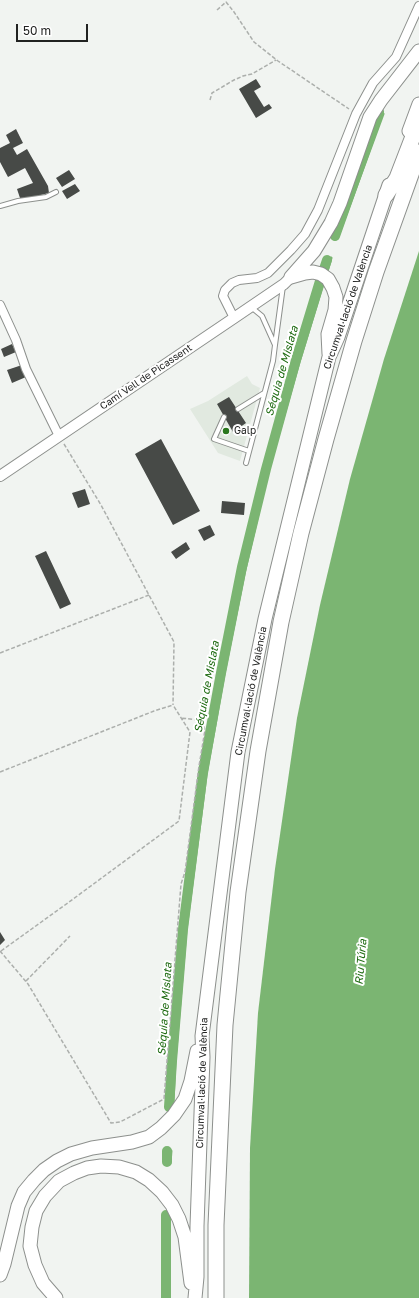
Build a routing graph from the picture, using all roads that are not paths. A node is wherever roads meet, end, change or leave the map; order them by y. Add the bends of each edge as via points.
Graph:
1 (419, 6) edge
2 (419, 51) edge
3 (419, 104) edge
4 (419, 121) edge
5 (419, 152) edge
6 (56, 192) dead end
7 (386, 195) junction
8 (0, 206) edge
9 (288, 281) junction
10 (0, 305) edge
11 (250, 307) junction
12 (234, 318) junction
13 (275, 346) junction
14 (330, 357) junction
15 (264, 392) junction
16 (238, 409) dead end
17 (224, 417) dead end
18 (59, 436) junction
19 (249, 451) junction
20 (246, 463) dead end
21 (0, 476) edge
22 (202, 1036) junction
23 (0, 1275) edge
24 (56, 1298) edge
25 (195, 1298) edge
26 (216, 1298) edge

1 - 12 street via 396,57 373,83 356,114 318,210 305,234 268,273 257,278 239,280 225,290 223,296
2 - 9 highway via 380,100 370,117 331,223 314,252
3 - 7 highway, Circumval·lació de València
4 - 7 highway via 397,178
5 - 26 highway, Circumval·lació de València via 374,280 326,439 281,622 258,751 238,892 224,1025 216,1225
6 - 8 lane via 46,197
7 - 14 highway, Circumval·lació de València
9 - 11 street, Camí Vell de Picassent
9 - 13 lane
9 - 14 highway via 313,272 328,279 333,288 336,297 328,334
10 - 18 street via 26,369
11 - 12 street, Camí Vell de Picassent
11 - 13 lane via 262,316
12 - 18 street, Camí Vell de Picassent
13 - 15 lane
14 - 22 highway, Circumval·lació de València via 264,619 238,752
15 - 16 lane
15 - 19 lane
17 - 19 lane via 214,439
18 - 21 street, Camí Vell de Picassent
19 - 20 lane
22 - 23 highway via 185,1098 162,1128 149,1137 132,1142 71,1154 44,1170 34,1180 24,1192 18,1206
22 - 25 highway, Circumval·lació de València
24 - 25 highway via 43,1283 30,1246 36,1211 59,1181 87,1168 101,1166 119,1167 136,1172 149,1180 172,1205 185,1237 189,1276

